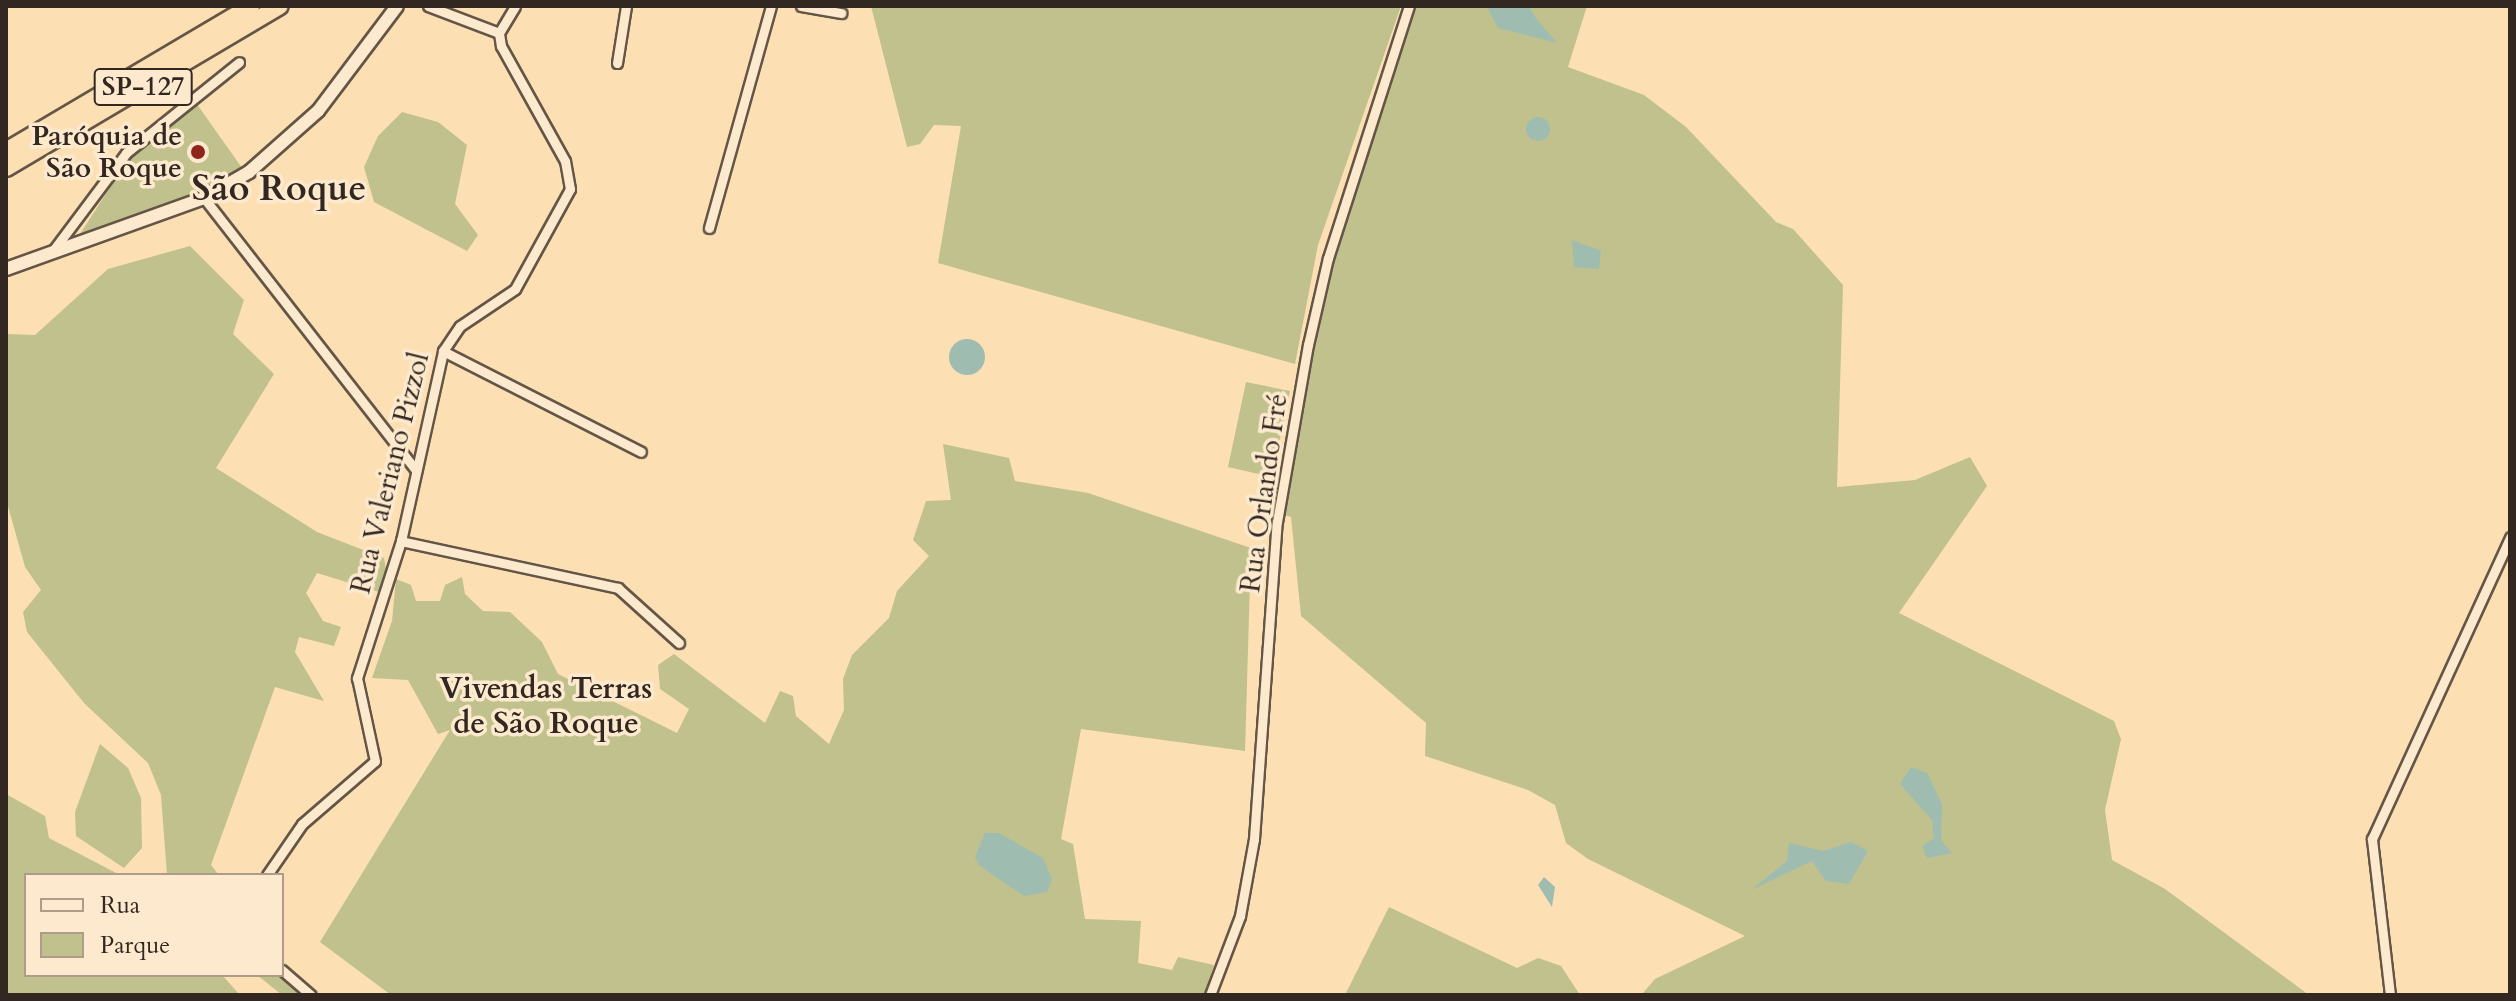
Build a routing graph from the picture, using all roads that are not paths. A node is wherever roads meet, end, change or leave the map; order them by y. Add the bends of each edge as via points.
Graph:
1 (251, 6) edge
2 (280, 6) edge
3 (397, 6) edge
4 (428, 6) edge
5 (515, 6) edge
6 (626, 6) edge
7 (771, 6) edge
8 (801, 6) edge
9 (1409, 6) edge
10 (841, 13) dead end
11 (499, 33) junction
12 (239, 62) dead end
13 (617, 63) dead end
14 (6, 151) edge
15 (6, 168) edge
16 (204, 198) junction
17 (709, 228) dead end
18 (50, 255) junction
19 (6, 269) edge
20 (443, 351) junction
21 (641, 452) dead end
22 (416, 470) junction
23 (2510, 537) edge
24 (401, 541) junction
25 (679, 643) dead end
26 (268, 873) edge
27 (284, 972) edge
28 (311, 995) edge
29 (1210, 995) edge
30 (2390, 995) edge

1 - 14 highway, SP-127
2 - 15 highway, SP-127
3 - 16 street via 301,129
4 - 11 street
5 - 11 street
6 - 13 street
7 - 17 street
8 - 10 street
9 - 29 street, Rua Orlando Fré via 1328,258 1308,345 1277,522 1254,839 1240,916
11 - 20 street, Rua Valeriano Pizzol via 565,161 570,189 515,289 460,326
12 - 18 street via 126,153
16 - 18 street
16 - 22 street
18 - 19 street
20 - 21 street
20 - 22 street, Rua Valeriano Pizzol
22 - 24 street, Rua Valeriano Pizzol
23 - 30 street via 2372,839 2370,872
24 - 25 street via 618,588
24 - 26 street, Rua Valeriano Pizzol via 355,692 375,761 302,824
27 - 28 street

